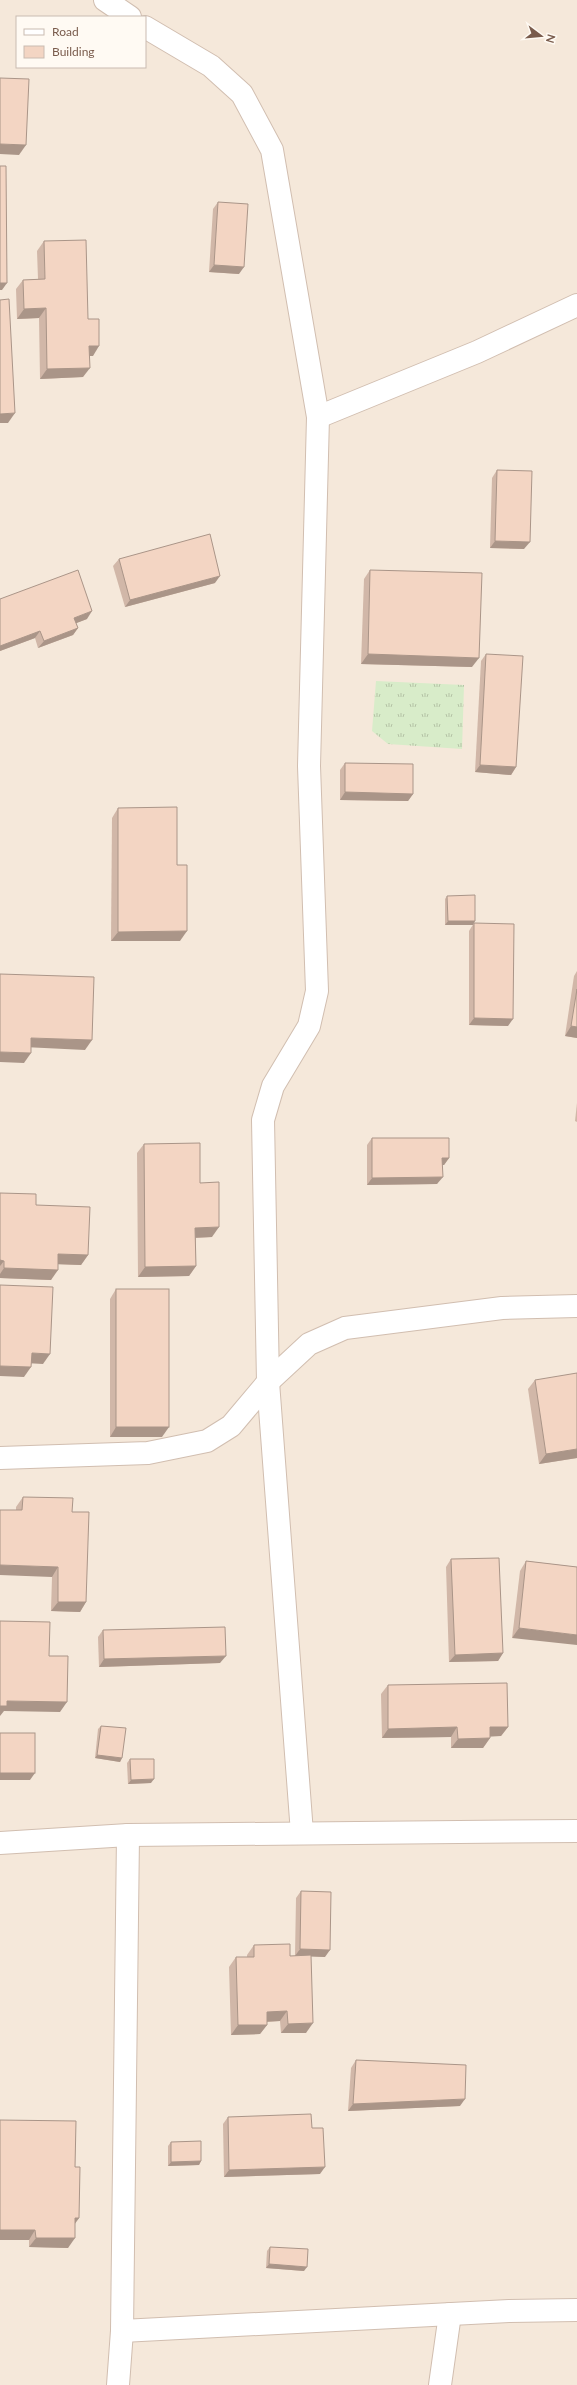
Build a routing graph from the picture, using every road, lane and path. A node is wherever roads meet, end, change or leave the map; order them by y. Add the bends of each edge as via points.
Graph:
1 (105, 0) edge
2 (129, 16) edge
3 (146, 28) edge
4 (577, 305) edge
5 (318, 417) junction
6 (577, 1306) edge
7 (268, 1382) junction
8 (0, 1458) edge
9 (577, 1832) edge
10 (302, 1833) junction
11 (128, 1835) junction
12 (0, 1843) edge
13 (577, 2310) edge
14 (450, 2314) junction
15 (122, 2331) junction
16 (118, 2385) edge
17 (440, 2385) edge

1 - 2 street
3 - 5 street via 211,66 242,94 272,150
4 - 5 street via 477,352
5 - 7 street via 309,766 317,990 309,1026 273,1086 263,1120
6 - 7 street via 502,1308 345,1328 309,1344
7 - 8 street via 231,1426 207,1442 148,1453
7 - 10 street
9 - 10 street
10 - 11 street
11 - 12 street
11 - 15 street
13 - 14 street
14 - 15 street
14 - 17 street
15 - 16 street

